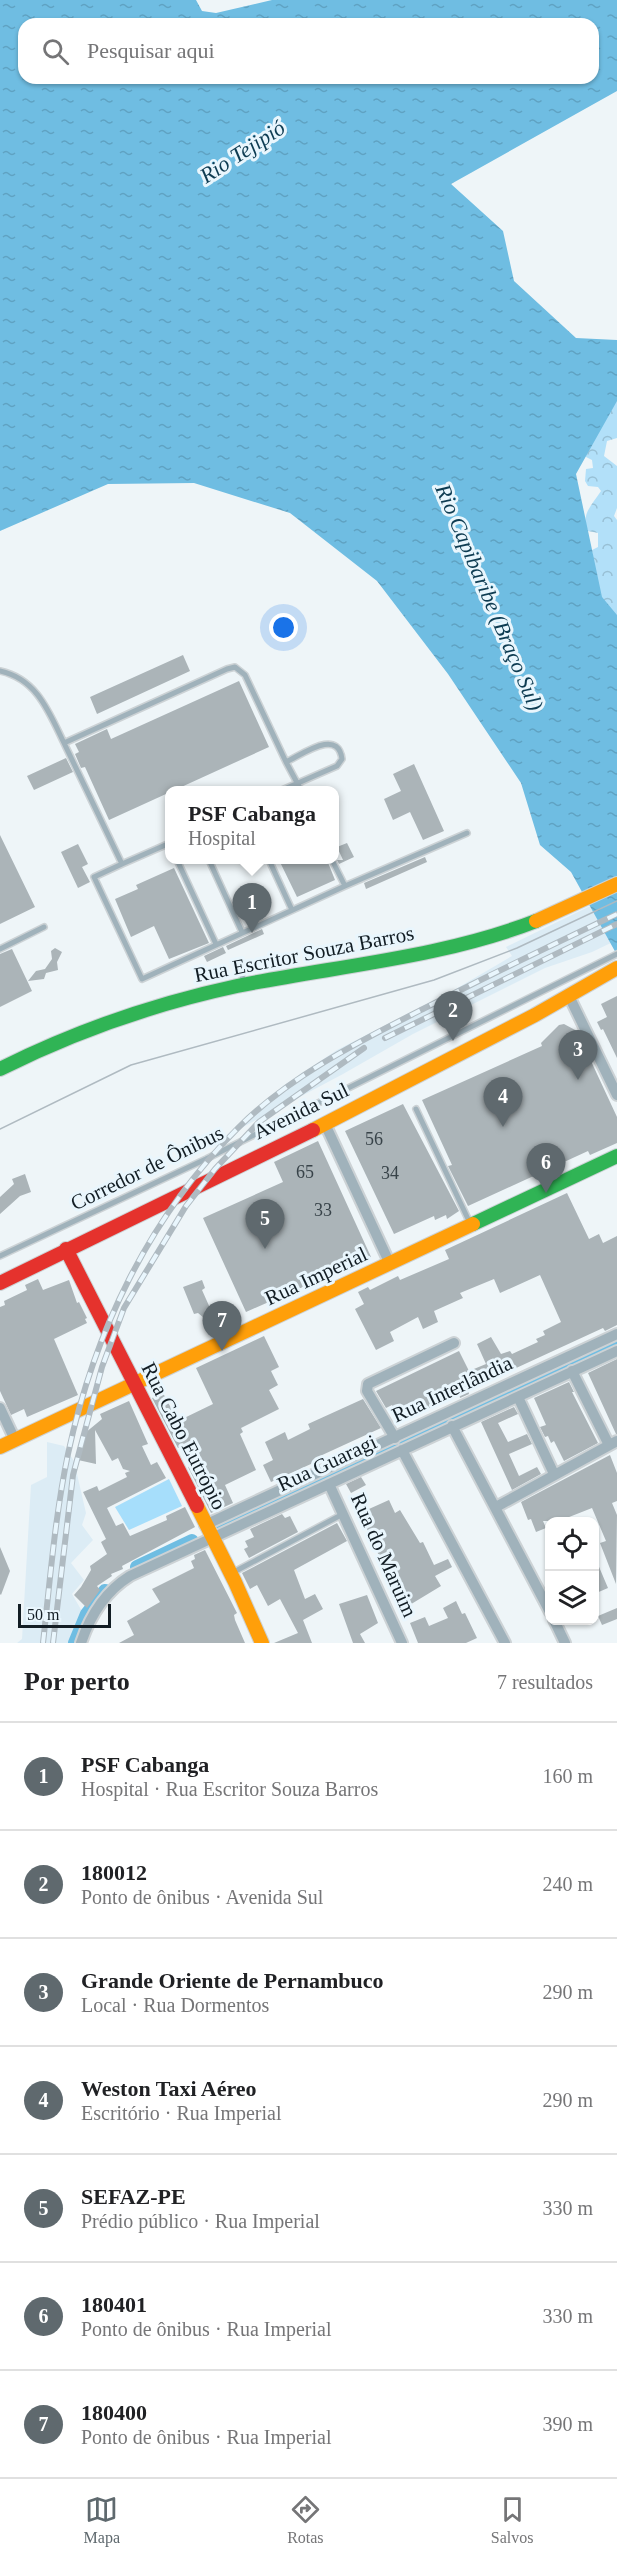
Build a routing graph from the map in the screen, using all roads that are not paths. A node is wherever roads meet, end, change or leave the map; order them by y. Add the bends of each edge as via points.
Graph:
1 (0, 670) edge
2 (64, 743) junction
3 (286, 762) junction
4 (297, 784) junction
5 (292, 786) edge
6 (467, 833) dead end
7 (165, 844) edge
8 (122, 864) junction
9 (179, 864) edge
10 (211, 864) edge
11 (272, 864) edge
12 (334, 864) edge
13 (617, 884) edge
14 (345, 886) junction
15 (292, 910) junction
16 (44, 927) dead end
17 (242, 933) junction
18 (216, 944) junction
19 (0, 949) edge
20 (617, 954) edge
21 (607, 969) edge
22 (241, 970) dead end
23 (244, 986) junction
24 (569, 996) junction
25 (0, 1069) edge
26 (617, 1095) edge
27 (416, 1109) dead end
28 (325, 1124) junction
29 (617, 1156) edge
30 (471, 1225) junction
31 (66, 1249) junction
32 (0, 1256) edge
33 (390, 1264) junction
34 (0, 1283) edge
35 (617, 1334) edge
36 (454, 1343) dead end
37 (617, 1351) edge
38 (572, 1371) junction
39 (135, 1385) junction
40 (518, 1396) junction
41 (0, 1408) edge
42 (452, 1426) junction
43 (395, 1438) junction
44 (15, 1440) junction
45 (613, 1443) edge
46 (0, 1447) edge
47 (402, 1450) junction
48 (554, 1474) junction
49 (329, 1484) junction
50 (496, 1507) junction
51 (344, 1513) junction
52 (205, 1525) junction
53 (212, 1538) junction
54 (230, 1574) junction
55 (545, 1604) edge
56 (556, 1625) edge
57 (81, 1643) edge
58 (262, 1643) edge
59 (402, 1643) edge
60 (505, 1643) edge
61 (565, 1643) edge

1 - 2 lane via 29,684 41,696
2 - 3 lane via 235,668 245,675
2 - 8 lane
3 - 4 lane
3 - 4 lane via 327,743 341,750 342,759 337,766
4 - 5 lane
6 - 14 lane
7 - 8 lane
8 - 18 lane via 94,877 142,979
9 - 18 lane
10 - 17 lane
11 - 15 lane
12 - 14 lane
13 - 23 main road, Rua Escritor Souza Barros via 538,921 462,944
14 - 15 lane
15 - 17 lane
16 - 19 lane
17 - 18 lane
20 - 21 lane, Corredor de Ônibus
21 - 24 main road, Avenida Sul
21 - 32 lane, Corredor de Ônibus
22 - 23 lane
23 - 25 main road, Rua Escritor Souza Barros via 153,1006 92,1027
24 - 26 street
24 - 28 main road, Avenida Sul
27 - 30 lane
28 - 31 main road, Avenida Sul
28 - 33 street
29 - 30 main road, Rua Imperial
30 - 33 main road, Rua Imperial
31 - 34 main road, Avenida Sul
31 - 39 main road, Rua Cabo Eutrópio
33 - 39 main road, Rua Imperial
35 - 43 street, Rua Interlândia
36 - 43 street via 368,1384 367,1391
37 - 38 street, Rua Guaragi
38 - 40 street, Rua Guaragi
38 - 45 street
39 - 44 main road, Rua Imperial
39 - 52 main road, Rua Cabo Eutrópio
40 - 42 street, Rua Guaragi
40 - 48 street
41 - 44 street
42 - 47 street, Rua Guaragi
42 - 50 street
43 - 52 street, Rua Interlândia
44 - 46 main road, Rua Imperial
45 - 48 street
47 - 49 street, Rua Guaragi
47 - 60 street
48 - 50 street
49 - 51 street, Rua do Maruim
49 - 53 street, Rua Guaragi
50 - 55 street
51 - 54 lane
51 - 59 street, Rua do Maruim
52 - 53 main road, Rua Cabo Eutrópio
53 - 54 main road, Rua Cabo Eutrópio
53 - 57 street, Rua Guaragi via 118,1584 93,1615
54 - 58 main road, Rua Cabo Eutrópio
56 - 61 street

